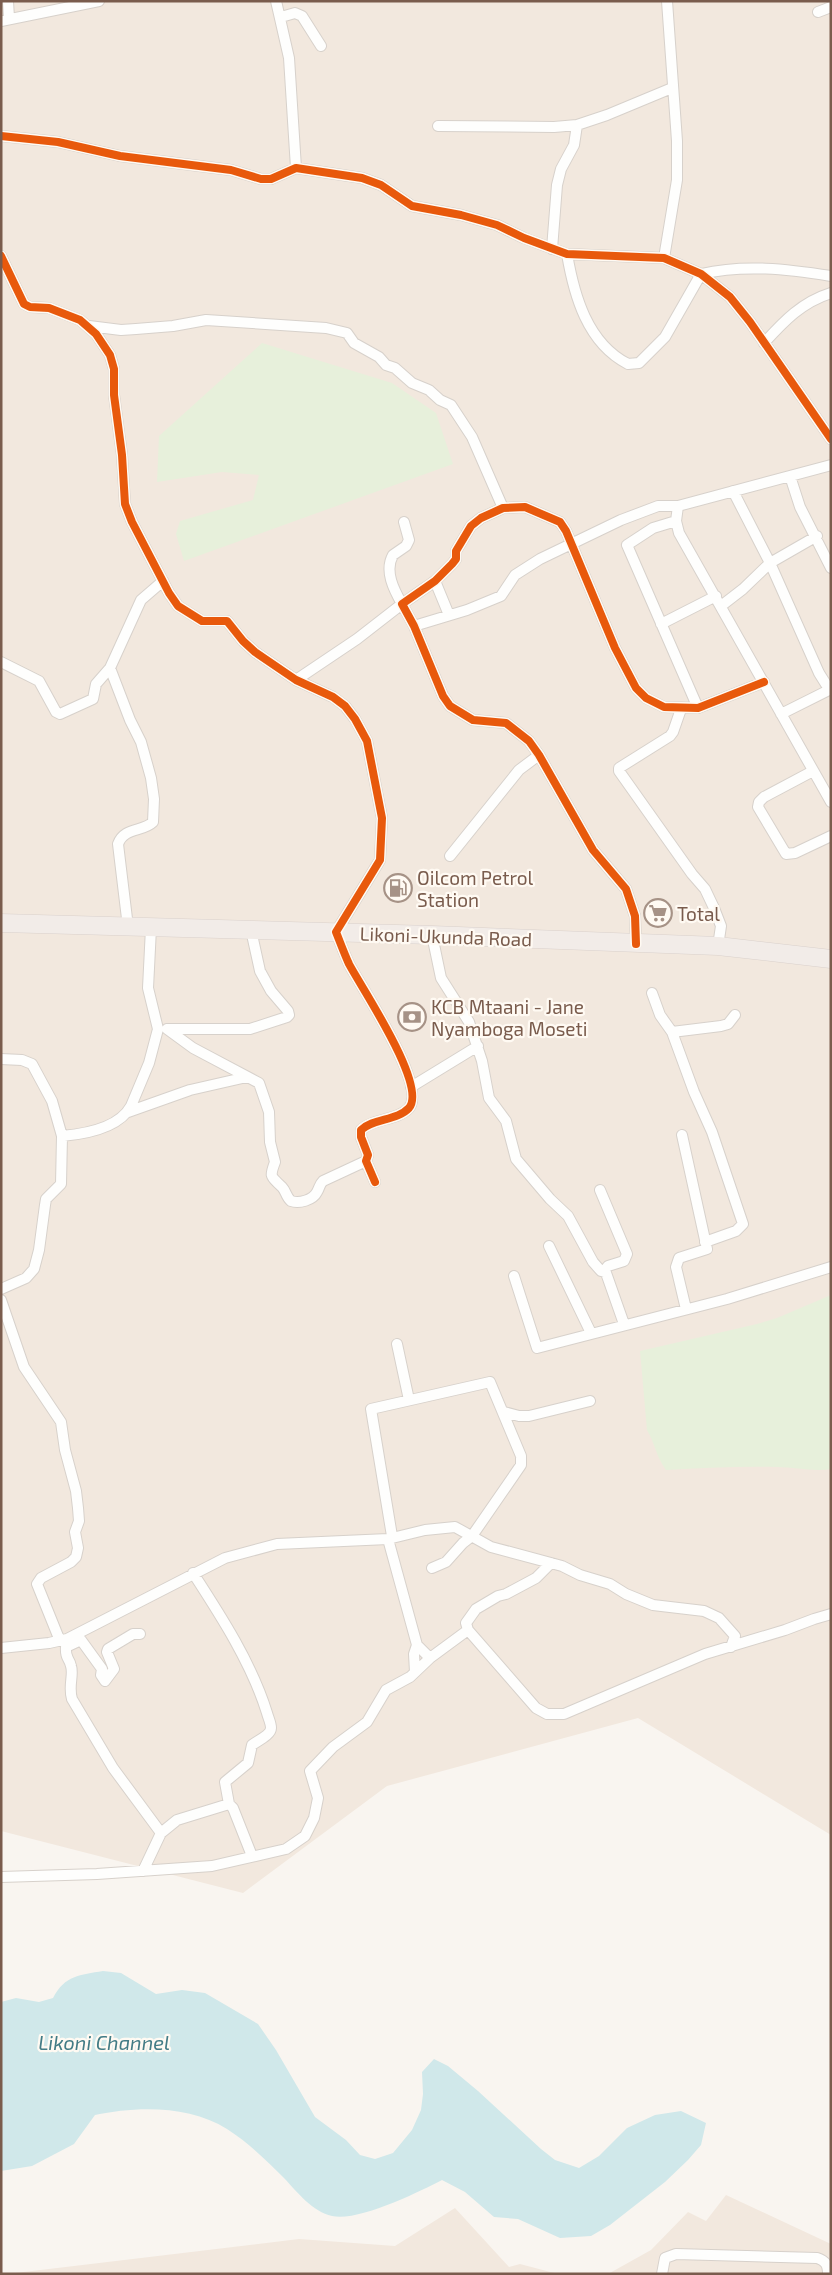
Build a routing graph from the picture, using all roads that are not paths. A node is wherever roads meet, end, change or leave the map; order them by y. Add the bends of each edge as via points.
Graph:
1 (8, 1) edge
2 (99, 1) edge
3 (276, 1) edge
4 (667, 1) edge
5 (831, 7) edge
6 (818, 12) dead end
7 (281, 17) junction
8 (5, 19) edge
9 (321, 46) dead end
10 (672, 88) junction
11 (577, 125) junction
12 (438, 126) dead end
13 (1, 136) edge
14 (296, 168) junction
15 (552, 249) junction
16 (567, 254) junction
17 (1, 256) edge
18 (664, 258) junction
19 (701, 274) junction
20 (831, 276) edge
21 (831, 293) edge
22 (89, 326) junction
23 (764, 343) junction
24 (831, 439) edge
25 (831, 465) edge
26 (790, 476) junction
27 (733, 491) junction
28 (678, 506) junction
29 (502, 508) junction
30 (676, 521) junction
31 (404, 522) dead end
32 (817, 536) junction
33 (574, 545) junction
34 (770, 563) junction
35 (831, 568) edge
36 (163, 581) junction
37 (435, 581) junction
38 (718, 601) junction
39 (402, 604) junction
40 (449, 615) junction
41 (660, 624) junction
42 (414, 626) junction
43 (1, 662) edge
44 (110, 668) junction
45 (296, 680) junction
46 (764, 682) junction
47 (830, 689) edge
48 (698, 708) junction
49 (680, 709) junction
50 (782, 714) junction
51 (539, 755) junction
52 (813, 771) junction
53 (831, 802) edge
54 (831, 836) edge
55 (450, 856) dead end
56 (1, 923) edge
57 (128, 927) junction
58 (151, 928) junction
59 (251, 930) junction
60 (336, 932) junction
61 (432, 935) junction
62 (636, 944) junction
63 (718, 946) junction
64 (831, 958) edge
65 (652, 992) dead end
66 (735, 1015) dead end
67 (163, 1029) junction
68 (672, 1032) junction
69 (478, 1046) junction
70 (1, 1059) edge
71 (247, 1077) junction
72 (411, 1087) junction
73 (128, 1112) junction
74 (682, 1135) dead end
75 (62, 1136) junction
76 (366, 1161) junction
77 (375, 1182) dead end
78 (600, 1190) dead end
79 (705, 1242) junction
80 (550, 1246) dead end
81 (831, 1267) edge
82 (605, 1272) junction
83 (514, 1276) dead end
84 (1, 1289) edge
85 (1, 1300) edge
86 (686, 1309) junction
87 (624, 1324) junction
88 (591, 1333) junction
89 (397, 1344) dead end
90 (409, 1400) junction
91 (590, 1401) dead end
92 (504, 1412) junction
93 (472, 1536) junction
94 (390, 1538) junction
95 (551, 1563) junction
96 (432, 1568) dead end
97 (193, 1574) junction
98 (831, 1614) edge
99 (468, 1630) junction
100 (140, 1634) dead end
101 (77, 1638) junction
102 (60, 1641) junction
103 (417, 1645) junction
104 (1, 1648) edge
105 (731, 1648) junction
106 (430, 1658) junction
107 (416, 1672) junction
108 (229, 1804) junction
109 (161, 1833) junction
110 (252, 1856) junction
111 (143, 1871) junction
112 (1, 1877) edge
113 (662, 2274) edge
114 (828, 2274) edge

1 - 8 street
2 - 8 street
3 - 7 street
4 - 10 street
5 - 6 street
7 - 9 street via 295,13 302,16
7 - 14 street via 291,80
10 - 11 street via 607,116
10 - 18 street via 678,180
11 - 12 street via 554,128
11 - 15 street via 574,145 561,169 557,185
13 - 14 street via 231,170 261,179 271,179
14 - 15 street via 362,178 381,185 412,206 497,225
15 - 16 street
16 - 18 street
16 - 19 street via 573,287 593,331 609,351 628,364 639,363 665,337
17 - 22 street via 24,304 59,311
18 - 19 street
19 - 20 street via 754,268
19 - 23 street via 730,297
21 - 23 street via 808,302
22 - 29 street via 120,330 206,320 326,328 347,333 354,343 451,405 472,438
22 - 36 street via 113,363 124,504
23 - 24 street
25 - 26 street
26 - 27 street
26 - 32 street via 800,507
27 - 28 street
27 - 34 street
28 - 30 street
28 - 33 street via 658,506 642,511
29 - 33 street via 525,506 551,518 563,526
29 - 37 street via 471,526 455,552 456,559
30 - 38 street via 679,533
30 - 41 street via 653,528 627,545
31 - 39 street via 409,540 393,555 390,568 391,580
32 - 34 street
32 - 35 street
33 - 40 street via 540,559 515,575 501,596
33 - 49 street via 615,648 636,688 657,705
34 - 38 street via 744,589
34 - 47 street
36 - 44 street via 141,600
36 - 45 street via 173,600 186,613 202,621 227,621 244,641
37 - 39 street
37 - 40 street
38 - 41 street
38 - 46 street
39 - 42 street
39 - 45 street
40 - 42 street
41 - 48 street
42 - 51 street via 450,706 473,720 506,723 529,741
43 - 44 street via 39,681 60,714 93,699 96,684
44 - 57 street via 141,742 153,787 153,822 125,833 118,844
45 - 60 street via 333,697 355,719 367,741 382,818 380,864
46 - 48 street
46 - 50 street
47 - 50 street
48 - 49 street
49 - 63 street via 670,736 625,762 619,771 705,889 720,926
50 - 52 street
51 - 55 street via 519,770
51 - 62 street via 593,850 626,889 635,916
52 - 53 street
52 - 54 street via 764,797 758,807 786,854
56 - 57 highway, Likoni-Ukunda Road
57 - 58 highway, Likoni-Ukunda Road
58 - 59 highway, Likoni-Ukunda Road
58 - 67 street via 148,988
59 - 60 highway, Likoni-Ukunda Road
59 - 67 street via 260,972 288,1011 287,1018 250,1029
60 - 61 highway, Likoni-Ukunda Road
60 - 72 street via 349,963 400,1056
61 - 62 highway, Likoni-Ukunda Road
61 - 69 street via 441,978 462,1009
62 - 63 highway, Likoni-Ukunda Road
63 - 64 highway, Likoni-Ukunda Road
65 - 68 street via 660,1015
66 - 68 street via 728,1024 721,1026
67 - 71 street
67 - 73 street
68 - 79 street via 721,1156 743,1224 736,1231
69 - 72 street
69 - 82 street via 489,1098 506,1122 516,1159 568,1216 593,1262
70 - 75 street via 32,1064 52,1101
71 - 73 street via 190,1090
71 - 76 street via 257,1081 262,1090 271,1122 270,1142 275,1159 272,1175 289,1200 297,1203 311,1197 323,1180
72 - 76 street via 410,1107 362,1128 361,1137 368,1155
73 - 75 street via 99,1129
74 - 79 street
75 - 84 street via 61,1184 46,1200 36,1266 26,1278
76 - 77 street
78 - 82 street via 627,1254 626,1259 608,1266
79 - 86 street via 707,1249 679,1258 676,1265
80 - 88 street
81 - 86 street
82 - 87 street
83 - 88 street via 537,1348
85 - 102 street via 24,1367 61,1422 76,1491 79,1521 75,1532 76,1557 41,1578 37,1584
86 - 87 street
87 - 88 street
89 - 90 street
90 - 92 street via 488,1382 492,1384
90 - 94 street via 370,1410
91 - 92 street via 529,1416
92 - 93 street via 521,1456 521,1465
93 - 94 street via 449,1527
93 - 95 street via 502,1551
93 - 96 street via 446,1562
94 - 97 street via 268,1545 225,1558
94 - 103 street
95 - 99 street via 536,1578 476,1609 466,1623
95 - 105 street via 610,1584 653,1605 704,1611 720,1618 735,1636
97 - 101 street
97 - 108 street via 243,1659 263,1700 271,1728 252,1745 245,1766 224,1782
98 - 105 street
99 - 105 street via 530,1702 540,1711 553,1715 564,1714 705,1654
99 - 106 street
100 - 101 street via 133,1634 108,1649 114,1670 105,1681 102,1669
101 - 102 street
101 - 109 street via 66,1647 65,1656 71,1666 72,1698 113,1768
102 - 104 street
103 - 106 street
103 - 107 street via 414,1654
106 - 107 street
107 - 110 street via 386,1690 367,1722 333,1747 310,1771 318,1802 304,1836 286,1849
108 - 109 street via 177,1820
108 - 110 street
109 - 111 street
110 - 111 street via 212,1866
111 - 112 street
113 - 114 street via 666,2258 676,2254 817,2258 828,2266

